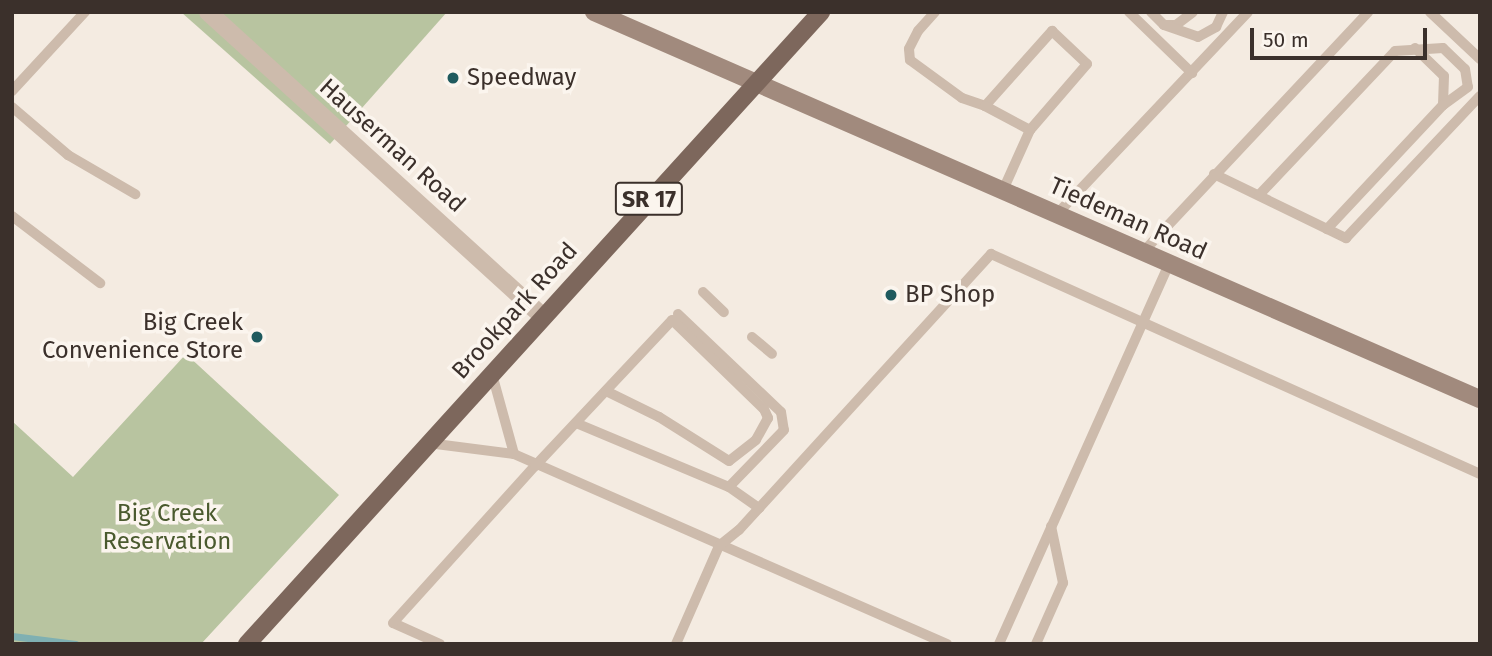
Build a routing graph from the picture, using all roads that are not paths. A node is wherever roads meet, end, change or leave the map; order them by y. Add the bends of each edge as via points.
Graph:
1 (85, 12) edge
2 (208, 12) edge
3 (594, 12) edge
4 (821, 12) edge
5 (935, 12) edge
6 (1129, 12) edge
7 (1151, 12) edge
8 (1192, 12) edge
9 (1223, 12) edge
10 (1248, 12) edge
11 (1368, 12) edge
12 (1430, 12) edge
13 (1164, 25) junction
14 (1415, 48) junction
15 (1480, 59) edge
16 (1192, 73) junction
17 (756, 82) junction
18 (12, 90) edge
19 (1480, 96) edge
20 (1443, 105) junction
21 (985, 106) junction
22 (12, 107) edge
23 (1030, 130) junction
24 (1214, 174) junction
25 (1003, 190) junction
26 (135, 194) dead end
27 (1259, 195) junction
28 (1057, 214) junction
29 (12, 216) edge
30 (1327, 229) junction
31 (1143, 252) junction
32 (1169, 264) junction
33 (100, 283) dead end
34 (703, 292) dead end
35 (724, 312) dead end
36 (542, 316) junction
37 (675, 317) junction
38 (1143, 320) junction
39 (752, 337) dead end
40 (772, 354) dead end
41 (491, 373) junction
42 (606, 391) junction
43 (1480, 399) edge
44 (576, 423) junction
45 (427, 443) junction
46 (514, 454) junction
47 (535, 466) junction
48 (1480, 474) edge
49 (729, 487) junction
50 (759, 508) junction
51 (1051, 526) junction
52 (719, 546) junction
53 (247, 644) edge
54 (440, 644) edge
55 (676, 644) edge
56 (947, 644) edge
57 (999, 644) edge
58 (1036, 644) edge

1 - 18 lane
2 - 36 street, Hauserman Road
3 - 17 main road
4 - 17 main road, Brookpark Road / SR 17
5 - 21 lane via 918,31 909,49 910,60 962,98
6 - 16 lane
7 - 13 lane
8 - 13 lane via 1176,24
9 - 13 lane via 1216,27 1198,37
10 - 16 lane
11 - 24 lane
12 - 15 lane
14 - 20 lane via 1444,76
14 - 20 lane via 1443,48 1465,69 1468,87
14 - 27 lane via 1395,51
16 - 28 lane
17 - 25 main road, Tiedeman Road
17 - 36 main road, Brookpark Road / SR 17
19 - 30 lane via 1346,238
20 - 30 lane
21 - 23 lane
21 - 23 lane via 1052,31 1087,64
22 - 26 lane via 68,155
23 - 25 lane
24 - 27 lane
24 - 31 lane
25 - 28 main road, Tiedeman Road
27 - 30 lane
28 - 31 main road, Tiedeman Road
29 - 33 lane
31 - 32 main road, Tiedeman Road
32 - 38 lane
32 - 43 main road, Tiedeman Road
34 - 35 lane
36 - 41 main road, Brookpark Road / SR 17
37 - 42 lane
37 - 42 lane via 764,409 768,418 756,440 729,461
37 - 49 lane via 781,412 784,430
38 - 48 lane
38 - 50 lane via 991,254
38 - 51 lane
39 - 40 lane
41 - 45 main road, Brookpark Road / SR 17
41 - 46 lane
42 - 44 lane
44 - 47 lane
44 - 49 lane
45 - 46 lane
45 - 53 main road, Brookpark Road / SR 17
46 - 47 lane
47 - 52 lane
47 - 54 lane via 393,623
49 - 50 lane
50 - 52 lane
51 - 57 lane
51 - 58 lane via 1063,583
52 - 55 lane
52 - 56 lane

